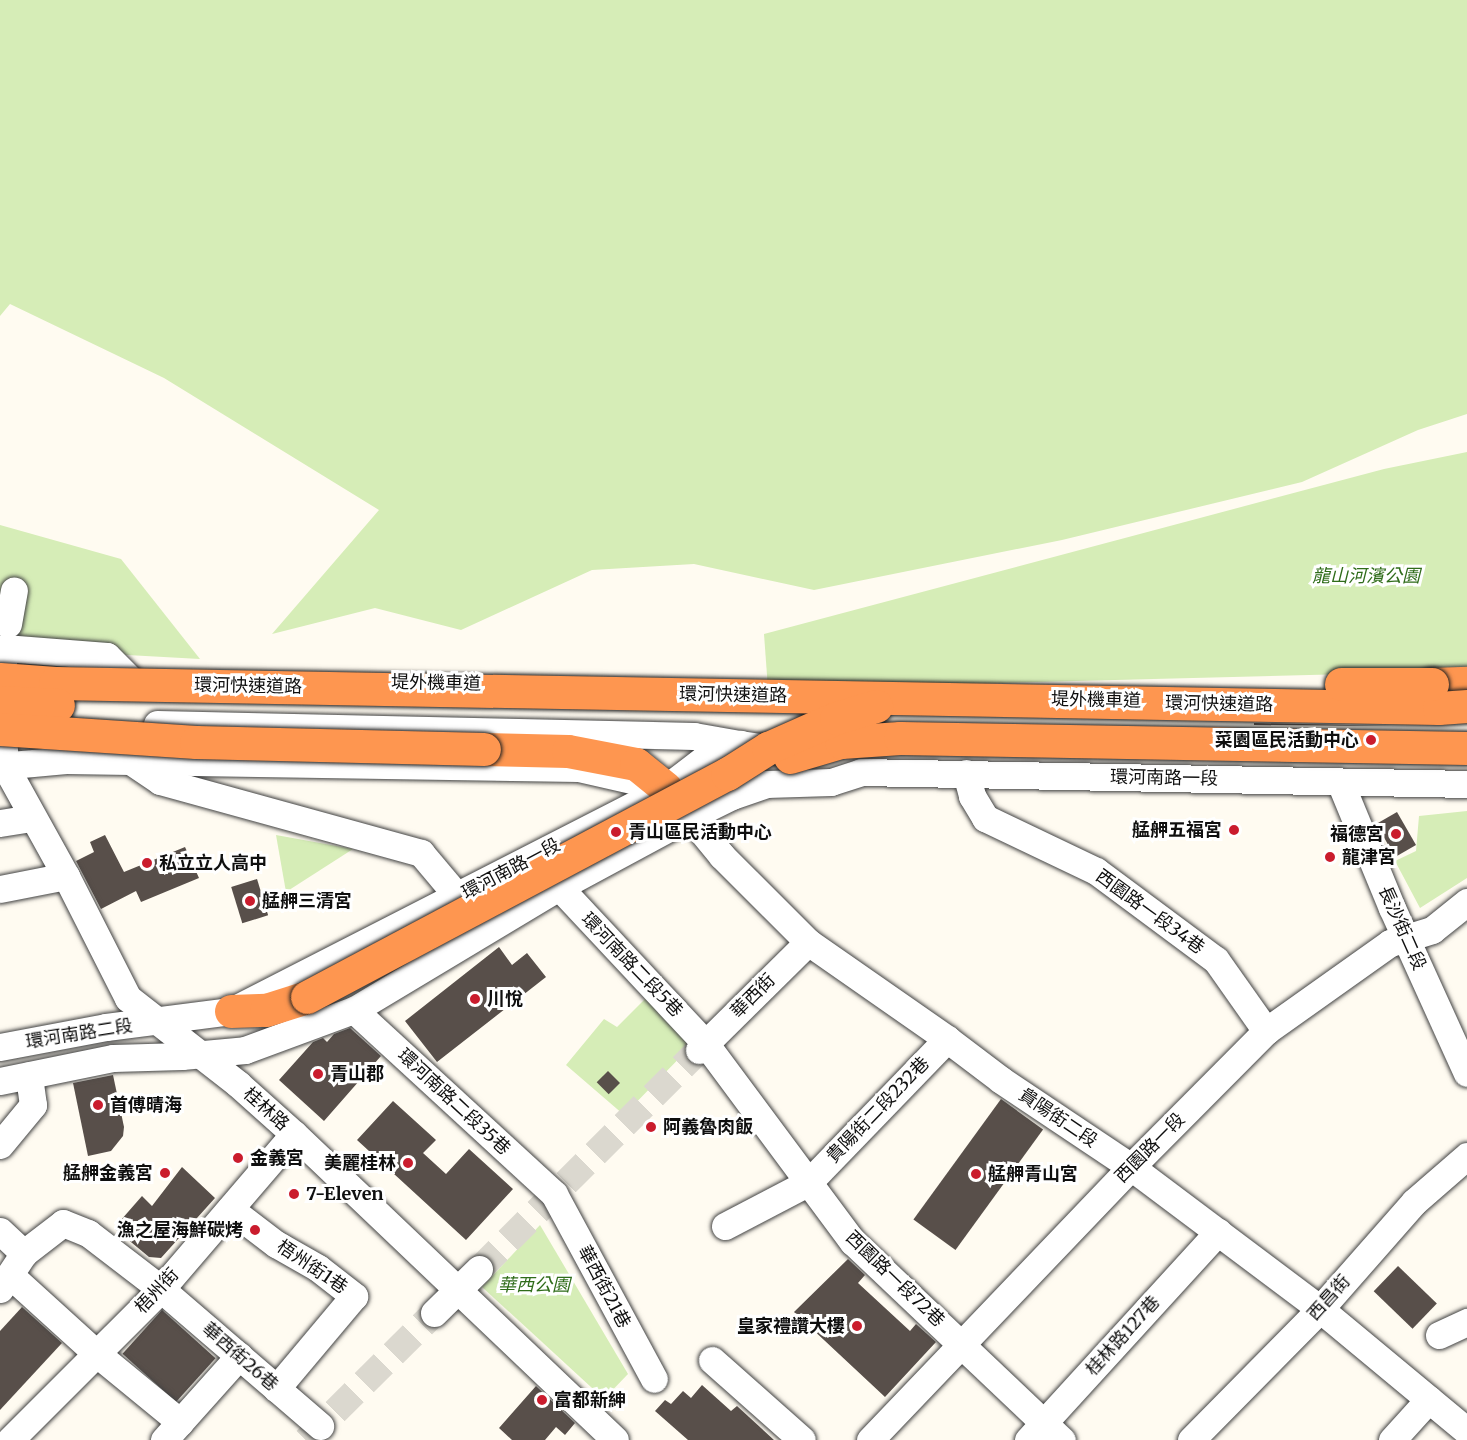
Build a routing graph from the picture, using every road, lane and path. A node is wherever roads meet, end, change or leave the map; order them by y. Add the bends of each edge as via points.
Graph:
1 (14, 591) dead end
2 (8, 624) dead end
3 (1467, 682) edge
4 (1467, 688) edge
5 (870, 689) junction
6 (0, 703) edge
7 (1467, 704) edge
8 (1467, 728) edge
9 (740, 744) junction
10 (1467, 748) edge
11 (132, 762) junction
12 (3, 766) edge
13 (861, 772) junction
14 (966, 773) junction
15 (727, 774) junction
16 (1340, 782) junction
17 (1467, 784) edge
18 (666, 788) junction
19 (689, 817) junction
20 (32, 818) junction
21 (0, 823) edge
22 (66, 876) junction
23 (560, 887) junction
24 (0, 889) edge
25 (458, 897) junction
26 (1467, 902) edge
27 (1407, 939) junction
28 (808, 942) junction
29 (354, 1010) junction
30 (231, 1011) junction
31 (158, 1023) junction
32 (1266, 1031) junction
33 (947, 1038) junction
34 (0, 1047) edge
35 (702, 1047) junction
36 (200, 1055) junction
37 (1467, 1073) edge
38 (29, 1075) junction
39 (0, 1081) edge
40 (294, 1134) junction
41 (0, 1145) edge
42 (1467, 1156) edge
43 (1131, 1167) junction
44 (808, 1182) junction
45 (554, 1194) joint
46 (230, 1209) junction
47 (725, 1226) dead end
48 (0, 1231) edge
49 (1218, 1232) junction
50 (479, 1269) tunnel mouth
51 (11, 1272) edge
52 (161, 1288) junction
53 (459, 1289) junction
54 (1320, 1310) junction
55 (434, 1313) tunnel mouth
56 (1467, 1322) edge
57 (1439, 1335) dead end
58 (962, 1344) junction
59 (96, 1353) junction
60 (239, 1356) junction
61 (712, 1360) dead end
62 (654, 1379) dead end
63 (276, 1389) junction
64 (1429, 1399) junction
65 (320, 1426) dead end
66 (172, 1431) edge
67 (1467, 1431) edge
68 (1044, 1434) edge
69 (10, 1440) edge
70 (615, 1440) edge
71 (802, 1440) edge
72 (870, 1440) edge
73 (1191, 1440) edge
74 (1392, 1440) edge

1 - 2 street
3 - 15 highway, bridge via 1317,684 1007,678 952,684 836,718 768,748
4 - 5 street, 堤外機車道 via 931,684
5 - 6 street, 堤外機車道 via 128,676
5 - 7 street, 堤外機車道 via 945,697
6 - 7 highway, 環河快速道路, bridge via 126,684 1415,707
6 - 8 highway, 環河快速道路, bridge
6 - 9 street via 12,721 694,736
6 - 12 street, 桂林路
6 - 18 highway, bridge via 196,742 568,751 636,764
9 - 13 street, 環河南路一段 via 834,758
9 - 18 street, 環河南路一段 via 705,758
10 - 15 highway, bridge via 900,738 841,742
11 - 12 street via 66,760
11 - 18 street via 579,768
11 - 25 street via 160,781 422,853
12 - 20 street, 桂林路
13 - 14 street, 環河南路一段
13 - 19 street, 環河南路一段 via 831,782 766,784
14 - 16 street, 環河南路一段
14 - 32 street, 西園路一段34巷 via 972,796 985,818 1096,871 1216,960
15 - 30 highway, bridge via 307,997 266,1010
16 - 17 street, 環河南路一段
16 - 27 street, 長沙街二段
18 - 19 street, 貴陽街二段
18 - 25 street, 環河南路一段
19 - 23 street, 環河南路一段
19 - 28 street, 貴陽街二段
20 - 21 street
20 - 22 street, 桂林路
22 - 24 street
22 - 31 street, 桂林路 via 128,998
23 - 29 street, 環河南路一段
23 - 35 street, 環河南路二段5巷
25 - 30 street, 環河南路一段
26 - 27 street, 西園路一段 via 1432,930
27 - 32 street, 西園路一段 via 1390,943
27 - 37 street, 長沙街二段
28 - 33 street, 貴陽街二段
28 - 35 street, 華西街
29 - 36 street, 環河南路一段 via 245,1050
29 - 45 street, 環河南路二段35巷
30 - 31 street, 環河南路一段
31 - 34 street, 環河南路二段 via 96,1029
31 - 36 street, 桂林路
32 - 43 street, 西園路一段
33 - 43 street, 貴陽街二段 via 1001,1080
33 - 44 street, 貴陽街二段232巷
35 - 44 street, 西園路一段72巷
36 - 38 street, 環河南路二段 via 113,1058
36 - 40 street, 桂林路
38 - 39 street, 環河南路二段
38 - 41 street via 33,1105
40 - 46 street, 梧州街
40 - 53 street, 桂林路
42 - 54 street, 西昌街 via 1414,1202
43 - 49 street, 貴陽街二段
43 - 58 street, 西園路一段
44 - 47 street, 貴陽街二段232巷
44 - 58 street, 西園路一段72巷 via 853,1242
45 - 62 street, 華西街21巷
46 - 52 street, 梧州街
46 - 63 street, 梧州街1巷 via 354,1296
48 - 51 street
49 - 54 street, 貴陽街二段
49 - 68 street, 桂林路127巷
50 - 53 street
51 - 52 street, 華西街26巷 via 63,1223 88,1233
51 - 59 street
52 - 59 street, 梧州街
52 - 60 street, 華西街26巷
53 - 55 street
53 - 70 street, 桂林路
54 - 64 street, 貴陽街二段
54 - 73 street, 西昌街
56 - 57 street
58 - 68 street, 西園路一段72巷
58 - 72 street, 西園路一段
59 - 66 street
59 - 69 street, 梧州街
60 - 63 street, 華西街26巷
60 - 66 street
61 - 71 street
63 - 65 street, 華西街26巷
64 - 67 street, 貴陽街二段
64 - 74 street

